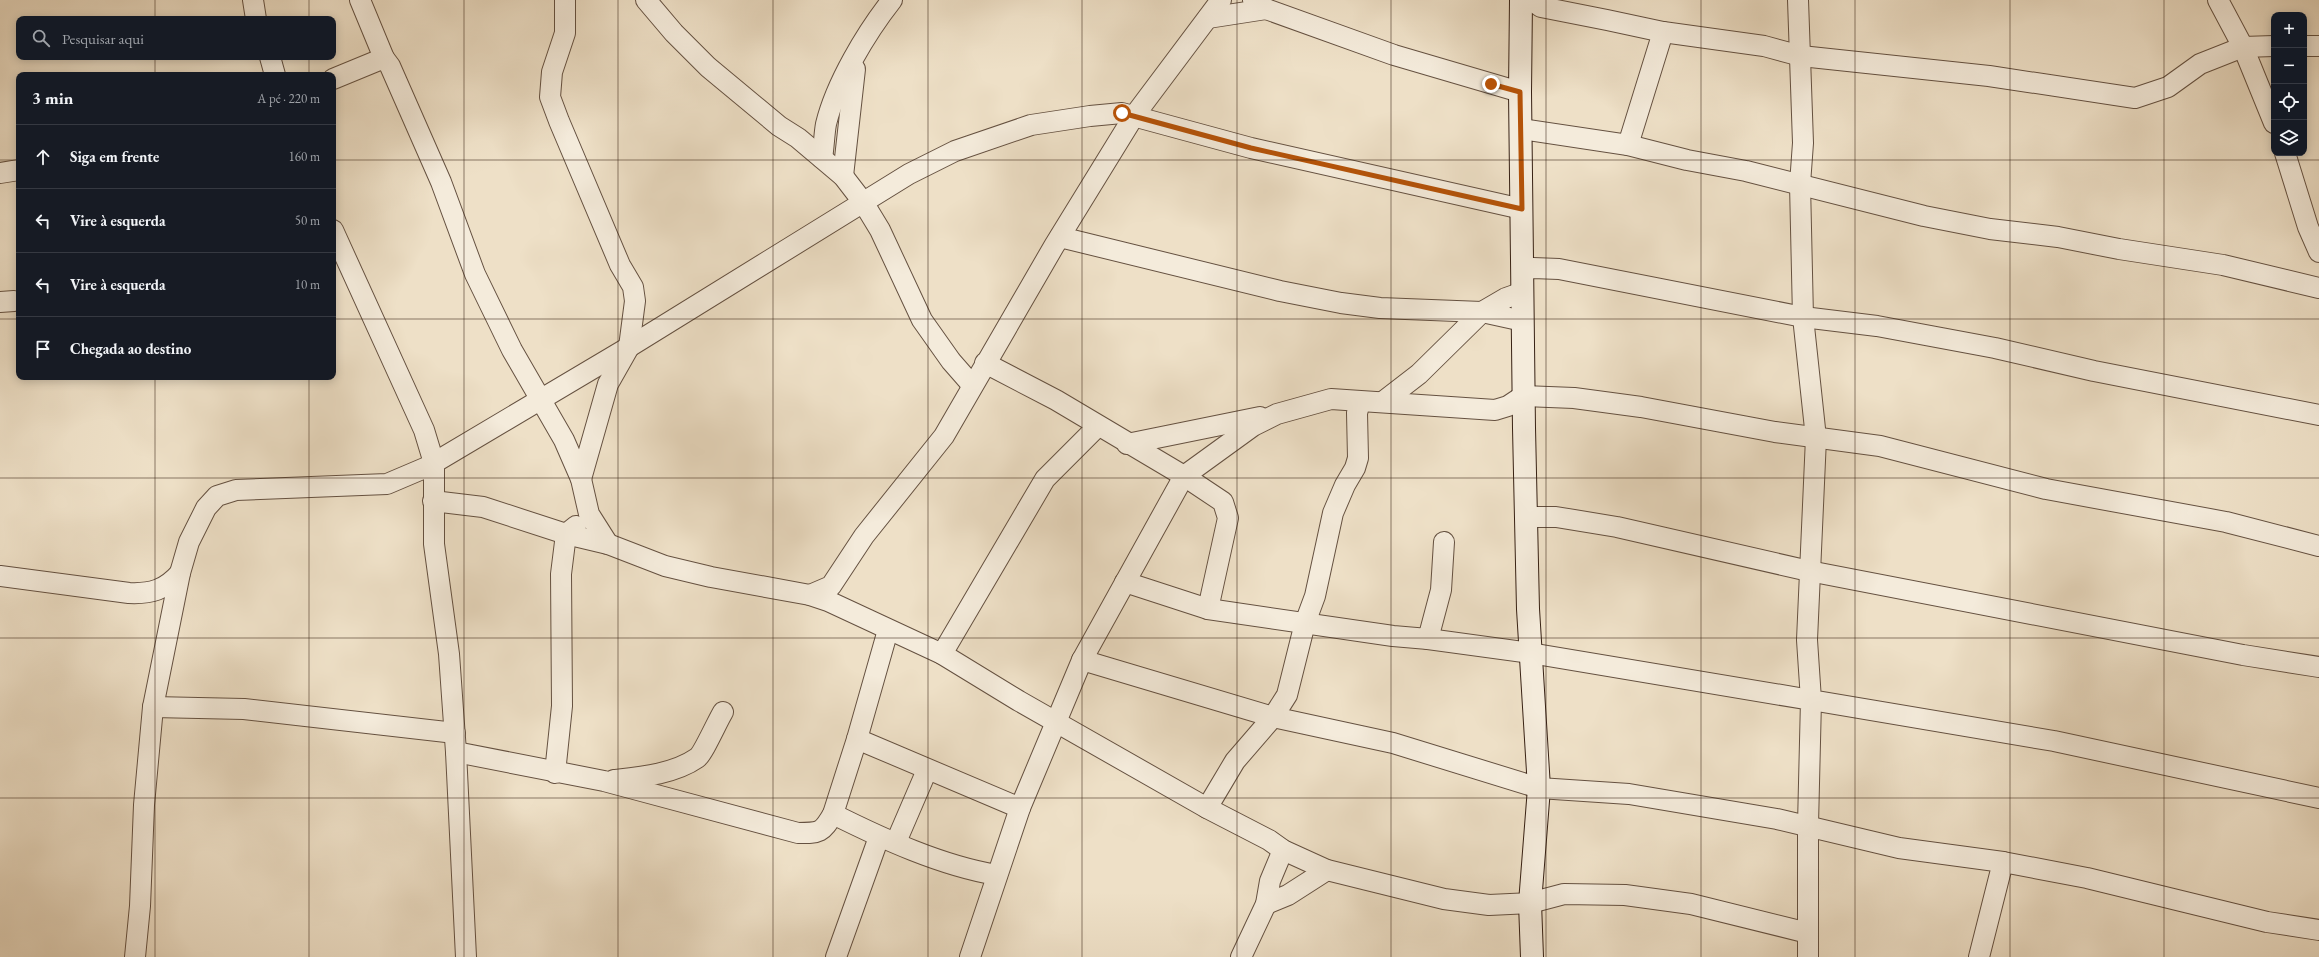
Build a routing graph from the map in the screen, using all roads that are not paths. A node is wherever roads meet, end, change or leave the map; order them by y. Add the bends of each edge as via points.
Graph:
1 (253, 0) edge
2 (360, 0) edge
3 (565, 0) edge
4 (646, 0) edge
5 (892, 0) edge
6 (1221, 0) edge
7 (1798, 0) edge
8 (2218, 0) edge
9 (1259, 4) edge
10 (1529, 4) edge
11 (256, 16) edge
12 (1208, 18) junction
13 (1799, 29) junction
14 (1663, 32) junction
15 (1764, 46) junction
16 (2271, 46) edge
17 (2307, 46) edge
18 (2319, 46) edge
19 (2243, 47) junction
20 (1800, 56) junction
21 (856, 57) junction
22 (384, 58) junction
23 (271, 60) edge
24 (274, 72) edge
25 (336, 78) edge
26 (1520, 92) junction
27 (1134, 116) junction
28 (2273, 120) edge
29 (826, 124) junction
30 (1522, 129) junction
31 (798, 138) junction
32 (1628, 145) junction
33 (2286, 156) edge
34 (822, 158) junction
35 (16, 170) edge
36 (0, 173) edge
37 (842, 176) junction
38 (1800, 184) junction
39 (863, 202) junction
40 (1522, 209) junction
41 (336, 237) edge
42 (1060, 237) junction
43 (2319, 252) edge
44 (1523, 282) junction
45 (2319, 288) edge
46 (1482, 312) junction
47 (1803, 317) junction
48 (1523, 321) junction
49 (629, 347) junction
50 (985, 363) junction
51 (972, 385) junction
52 (1523, 396) junction
53 (542, 399) junction
54 (1384, 401) junction
55 (1360, 402) junction
56 (1277, 414) junction
57 (2319, 415) edge
58 (1098, 426) junction
59 (1816, 438) junction
60 (1127, 444) junction
61 (434, 463) junction
62 (1184, 476) junction
63 (581, 479) junction
64 (433, 501) junction
65 (589, 514) junction
66 (1526, 517) junction
67 (566, 534) junction
68 (1444, 542) dead end
69 (608, 544) junction
70 (2319, 546) edge
71 (1809, 571) junction
72 (180, 573) junction
73 (0, 576) edge
74 (1125, 582) junction
75 (831, 586) junction
76 (810, 595) junction
77 (842, 607) junction
78 (1208, 609) junction
79 (1305, 623) junction
80 (888, 630) junction
81 (1428, 639) junction
82 (1530, 653) junction
83 (942, 654) junction
84 (1082, 660) junction
85 (2319, 667) edge
86 (1811, 700) junction
87 (153, 707) junction
88 (723, 712) dead end
89 (1273, 717) junction
90 (1058, 722) junction
91 (857, 739) junction
92 (456, 742) junction
93 (927, 770) junction
94 (555, 773) junction
95 (604, 782) junction
96 (1539, 788) junction
97 (2319, 798) edge
98 (1020, 808) junction
99 (1207, 808) junction
100 (833, 814) junction
101 (1808, 825) junction
102 (887, 839) junction
103 (1283, 850) junction
104 (2003, 862) junction
105 (1328, 870) junction
106 (994, 884) junction
107 (1530, 902) junction
108 (1266, 904) junction
109 (2319, 930) edge
110 (1808, 933) junction
111 (135, 957) edge
112 (466, 957) edge
113 (836, 957) edge
114 (970, 957) edge
115 (1241, 957) edge
116 (1532, 957) edge
117 (1808, 957) edge
118 (1979, 957) edge

1 - 11 street
2 - 22 street
3 - 49 street via 565,33 552,72 550,97 620,264 633,287 635,301
4 - 31 street via 708,68
5 - 21 street via 878,18
6 - 12 street
7 - 13 street
8 - 19 street
9 - 12 street
9 - 26 street via 1394,55
10 - 14 street
10 - 26 street
12 - 27 street
13 - 15 street
13 - 20 street
14 - 15 street
14 - 32 street
15 - 20 street
16 - 19 street
17 - 18 street
19 - 20 street via 2200,64 2168,87 2135,98 1989,76
19 - 28 street
20 - 38 street via 1803,144
21 - 29 street
21 - 37 street
22 - 25 street
22 - 53 street via 423,138 475,274 512,350
23 - 24 street
26 - 30 street
27 - 39 street via 1122,113 1109,114 1031,125 955,151 909,174
27 - 40 street via 1273,153
27 - 42 street
29 - 31 street
29 - 34 street
30 - 32 street
30 - 40 street
31 - 34 street
32 - 38 street
33 - 43 street via 2308,227
34 - 37 street
35 - 36 street
37 - 39 street
38 - 45 street via 1924,216 1990,229 2058,237 2119,250 2223,265
38 - 47 street
39 - 49 street
39 - 51 street via 880,230 922,320 950,361
40 - 44 street
41 - 61 street via 424,430
42 - 46 street via 1280,291 1341,302 1380,308
42 - 50 street
44 - 46 street via 1506,298
44 - 47 street via 1544,268 1579,272
44 - 48 street
46 - 48 street
46 - 54 street via 1419,374
47 - 57 street via 1877,326 1996,348
47 - 59 street
48 - 52 street
49 - 53 street
49 - 63 street via 608,384
50 - 51 street
50 - 58 street via 1056,400
51 - 75 street via 944,436 864,536
52 - 54 street via 1508,406 1495,410
52 - 59 street via 1574,398 1641,406
52 - 66 street
53 - 61 street
53 - 63 street
54 - 55 street
55 - 56 street via 1331,399
55 - 79 street via 1357,412 1358,458 1333,513 1315,596
56 - 60 street
56 - 62 street via 1233,438
58 - 60 street
58 - 83 street via 1045,479
59 - 70 street via 1880,446 2046,489 2226,522
59 - 71 street
60 - 62 street
61 - 64 street
61 - 72 street via 387,484 236,490 218,496 206,508 196,528 186,550
62 - 74 street
62 - 78 street via 1223,502 1228,518
63 - 65 street
64 - 67 street via 483,507
64 - 92 street via 434,544 449,654
65 - 67 street
65 - 69 street
66 - 71 street via 1556,517 1617,527
66 - 82 street
67 - 69 street
67 - 94 street via 561,574 562,706
68 - 81 street via 1441,590
69 - 76 street via 665,566
71 - 85 street via 2243,655
71 - 86 street via 1807,640
72 - 73 street via 166,586 148,594
72 - 87 street
74 - 78 street
74 - 84 street
75 - 76 street
75 - 77 street
76 - 77 street
77 - 80 street
78 - 79 street
79 - 81 street
79 - 89 street via 1287,695
80 - 83 street
80 - 91 street
81 - 82 street
82 - 86 street
82 - 96 street
83 - 90 street
84 - 89 street
84 - 90 street
86 - 97 street via 2054,741
86 - 101 street
87 - 92 street via 244,709
87 - 111 street
88 - 95 street via 698,757 670,770
89 - 96 street via 1393,743
89 - 99 street via 1235,761
90 - 98 street
90 - 99 street
91 - 93 street
91 - 100 street
92 - 94 street
92 - 112 street
93 - 98 street
93 - 102 street
94 - 95 street
95 - 100 street via 798,833 817,833 824,829
96 - 101 street via 1630,794
96 - 107 street
98 - 106 street
99 - 103 street
100 - 102 street
101 - 104 street via 1899,848
101 - 110 street
102 - 106 street via 967,870
102 - 113 street
103 - 105 street
103 - 108 street via 1270,881
104 - 109 street via 2087,878 2267,922
104 - 118 street
105 - 107 street via 1444,899 1489,905
105 - 108 street via 1288,895
106 - 114 street
107 - 110 street via 1564,894 1625,895 1690,904
107 - 116 street
108 - 115 street
110 - 117 street

